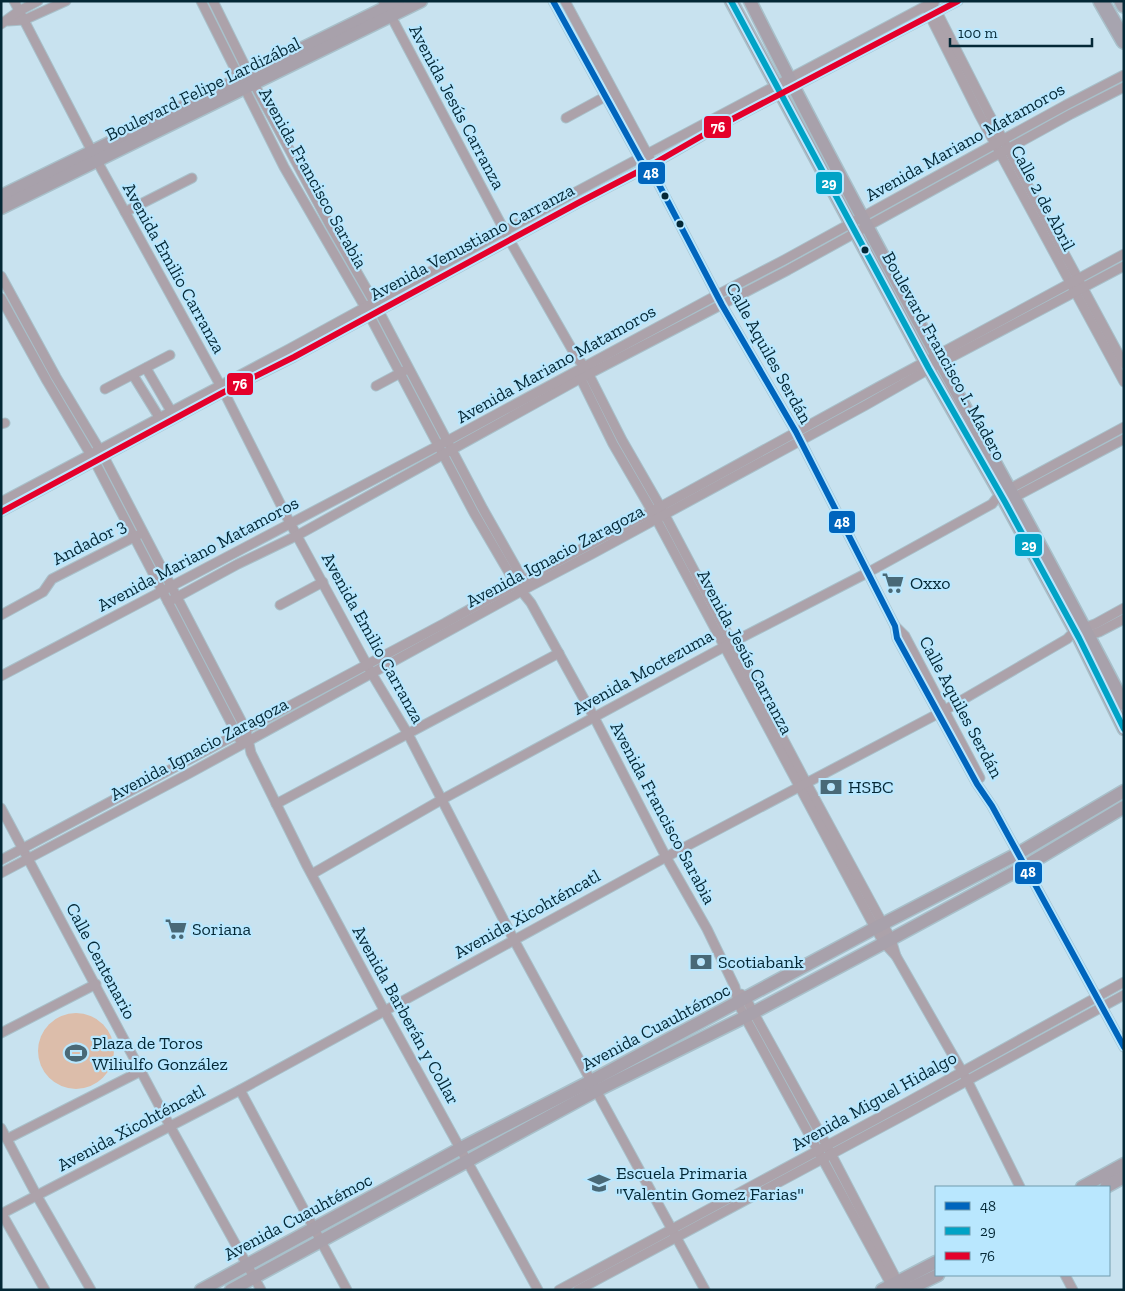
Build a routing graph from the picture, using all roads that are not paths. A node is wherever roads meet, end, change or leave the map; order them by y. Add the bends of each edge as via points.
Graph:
1 (14, 1) edge
2 (38, 1) edge
3 (66, 1) edge
4 (201, 1) edge
5 (213, 1) edge
6 (399, 1) edge
7 (421, 1) edge
8 (554, 1) edge
9 (564, 1) edge
10 (730, 1) edge
11 (750, 1) edge
12 (958, 1) edge
13 (1101, 1) edge
14 (1122, 1) edge
15 (929, 3) edge
16 (1124, 5) edge
17 (386, 8) edge
18 (19, 10) junction
19 (934, 14) junction
20 (24, 20) junction
21 (4, 23) edge
22 (576, 34) junction
23 (861, 41) junction
24 (1124, 41) edge
25 (867, 50) junction
26 (1124, 75) edge
27 (248, 81) junction
28 (791, 83) junction
29 (1124, 87) edge
30 (779, 90) junction
31 (615, 92) junction
32 (606, 96) junction
33 (1066, 105) junction
34 (1071, 114) junction
35 (566, 118) dead end
36 (719, 121) junction
37 (1000, 143) junction
38 (1005, 152) junction
39 (95, 157) junction
40 (644, 157) junction
41 (649, 166) junction
42 (952, 168) junction
43 (192, 178) dead end
44 (957, 178) junction
45 (599, 180) junction
46 (30, 188) junction
47 (604, 189) junction
48 (911, 190) junction
49 (572, 194) junction
50 (1, 196) edge
51 (916, 200) junction
52 (578, 203) junction
53 (1, 208) edge
54 (125, 212) junction
55 (859, 225) junction
56 (327, 229) junction
57 (505, 230) junction
58 (510, 241) junction
59 (1124, 254) edge
60 (442, 266) junction
61 (1124, 266) edge
62 (446, 275) junction
63 (1074, 281) junction
64 (3, 282) edge
65 (1079, 290) junction
66 (717, 295) junction
67 (1, 298) edge
68 (374, 302) junction
69 (722, 305) junction
70 (365, 307) junction
71 (379, 311) junction
72 (1015, 313) junction
73 (370, 316) junction
74 (1021, 322) junction
75 (647, 333) junction
76 (1102, 334) junction
77 (652, 342) junction
78 (292, 353) junction
79 (170, 355) dead end
80 (933, 362) junction
81 (1124, 364) edge
82 (146, 368) junction
83 (408, 369) junction
84 (583, 373) junction
85 (400, 374) junction
86 (133, 375) junction
87 (56, 377) junction
88 (1122, 377) edge
89 (47, 381) junction
90 (376, 386) dead end
91 (222, 388) junction
92 (105, 389) dead end
93 (862, 396) junction
94 (866, 405) junction
95 (171, 411) junction
96 (159, 417) junction
97 (1124, 427) edge
98 (1112, 434) junction
99 (798, 436) junction
100 (622, 440) junction
101 (1120, 441) edge
102 (447, 442) junction
103 (613, 444) junction
104 (438, 446) junction
105 (448, 452) junction
106 (102, 453) junction
107 (93, 458) junction
108 (1056, 464) junction
109 (1061, 473) junction
110 (726, 476) junction
111 (366, 484) junction
112 (371, 495) junction
113 (1004, 498) junction
114 (1, 502) edge
115 (656, 509) junction
116 (1, 512) edge
117 (661, 517) junction
118 (290, 523) junction
119 (143, 533) junction
120 (298, 535) junction
121 (134, 538) junction
122 (587, 545) junction
123 (592, 554) junction
124 (233, 555) junction
125 (238, 564) junction
126 (867, 572) junction
127 (323, 582) junction
128 (172, 586) junction
129 (522, 586) junction
130 (162, 592) junction
131 (178, 596) junction
132 (168, 602) junction
133 (280, 605) dead end
134 (1124, 608) edge
135 (1, 615) edge
136 (1124, 619) edge
137 (447, 627) junction
138 (1079, 634) junction
139 (411, 642) junction
140 (729, 644) junction
141 (415, 650) junction
142 (559, 653) junction
143 (210, 659) junction
144 (200, 664) junction
145 (367, 665) junction
146 (372, 674) junction
147 (1, 676) edge
148 (309, 696) junction
149 (1124, 704) edge
150 (314, 706) junction
151 (942, 712) junction
152 (594, 717) junction
153 (1124, 729) edge
154 (246, 730) junction
155 (408, 734) junction
156 (237, 735) junction
157 (246, 743) junction
158 (803, 786) junction
159 (1124, 790) edge
160 (441, 800) junction
161 (276, 804) junction
162 (1124, 807) edge
163 (1, 808) edge
164 (22, 849) junction
165 (1017, 854) junction
166 (666, 857) junction
167 (28, 859) junction
168 (1, 860) edge
169 (1024, 867) junction
170 (1, 873) edge
171 (312, 874) junction
172 (879, 926) junction
173 (514, 940) junction
174 (888, 941) junction
175 (1124, 982) edge
176 (96, 984) junction
177 (1124, 995) edge
178 (1096, 998) junction
179 (742, 1001) junction
180 (1102, 1007) junction
181 (384, 1010) junction
182 (749, 1015) junction
183 (1, 1033) edge
184 (1124, 1047) edge
185 (141, 1071) junction
186 (962, 1071) junction
187 (967, 1080) junction
188 (594, 1086) junction
189 (240, 1090) junction
190 (906, 1109) junction
191 (170, 1126) junction
192 (1, 1128) edge
193 (7, 1139) junction
194 (461, 1148) junction
195 (825, 1152) junction
196 (467, 1162) junction
197 (1124, 1164) edge
198 (1114, 1180) edge
199 (1020, 1186) edge
200 (1087, 1186) edge
201 (37, 1196) junction
202 (2, 1214) edge
203 (315, 1229) junction
204 (675, 1233) junction
205 (321, 1240) junction
206 (935, 1263) edge
207 (248, 1265) junction
208 (610, 1268) junction
209 (935, 1276) edge
210 (1066, 1276) edge
211 (254, 1277) junction
212 (896, 1288) edge
213 (45, 1290) edge
214 (91, 1290) edge
215 (201, 1290) edge
216 (231, 1290) edge
217 (261, 1290) edge
218 (347, 1290) edge
219 (538, 1290) edge
220 (560, 1290) edge
221 (578, 1290) edge
222 (705, 1290) edge
223 (1073, 1290) edge

1 - 18 street, Avenida Emilio Carranza
2 - 18 street
3 - 20 street
4 - 27 street, Avenida Francisco Sarabia
5 - 27 street, Avenida Francisco Sarabia
6 - 17 main road, Boulevard Felipe Lardizábal
7 - 17 main road, Boulevard Felipe Lardizábal
8 - 22 street, Calle Aquiles Serdán
9 - 22 street, Calle Aquiles Serdán
10 - 30 main road, Boulevard Francisco I. Madero
11 - 28 main road, Boulevard Francisco I. Madero
12 - 19 street, Avenida Venustiano Carranza
13 - 24 main road
14 - 16 main road
15 - 19 street, Calle 2 de Abril
15 - 23 street, Avenida Venustiano Carranza
17 - 27 main road, Boulevard Felipe Lardizábal
17 - 57 street, Avenida Jesús Carranza
18 - 20 street, Avenida Emilio Carranza
18 - 21 street
19 - 25 street, Avenida Venustiano Carranza
19 - 37 street, Calle 2 de Abril
20 - 21 street
20 - 39 street, Avenida Emilio Carranza
22 - 31 street, Calle Aquiles Serdán
22 - 32 street, Calle Aquiles Serdán
23 - 25 street
23 - 28 street, Avenida Venustiano Carranza
25 - 28 street, Avenida Venustiano Carranza
26 - 33 street, Avenida Mariano Matamoros
27 - 39 main road, Boulevard Felipe Lardizábal
27 - 56 street, Avenida Francisco Sarabia via 284,167
28 - 30 street, Avenida Venustiano Carranza
28 - 55 main road, Boulevard Francisco I. Madero
29 - 34 street, Avenida Mariano Matamoros
30 - 36 street, Avenida Venustiano Carranza
30 - 55 main road, Boulevard Francisco I. Madero
31 - 32 street
31 - 40 street, Calle Aquiles Serdán
32 - 35 street
32 - 40 street, Calle Aquiles Serdán
33 - 34 street
33 - 37 street, Avenida Mariano Matamoros
34 - 38 street, Avenida Mariano Matamoros
36 - 40 street, Avenida Venustiano Carranza
36 - 41 street, Avenida Venustiano Carranza
37 - 38 street, Calle 2 de Abril
37 - 42 street, Avenida Mariano Matamoros
38 - 44 street, Avenida Mariano Matamoros
38 - 63 street, Calle 2 de Abril
39 - 46 main road, Boulevard Felipe Lardizábal
39 - 54 street, Avenida Emilio Carranza
40 - 41 street, Calle Aquiles Serdán
40 - 45 street, Avenida Venustiano Carranza
41 - 47 street, Avenida Venustiano Carranza
41 - 66 street, Calle Aquiles Serdán
42 - 44 street
42 - 48 street, Avenida Mariano Matamoros
43 - 54 street
44 - 51 street, Avenida Mariano Matamoros
45 - 47 street
45 - 49 street, Avenida Venustiano Carranza
46 - 50 main road, Boulevard Felipe Lardizábal
46 - 53 main road, Boulevard Felipe Lardizábal
47 - 52 street, Avenida Venustiano Carranza
48 - 51 street
48 - 55 street, Avenida Mariano Matamoros
49 - 52 street
49 - 57 street, Avenida Venustiano Carranza
51 - 55 street, Avenida Mariano Matamoros
52 - 58 street, Avenida Venustiano Carranza
54 - 91 street, Avenida Emilio Carranza
55 - 66 street, Avenida Mariano Matamoros
55 - 69 street, Avenida Mariano Matamoros
55 - 80 main road, Boulevard Francisco I. Madero
56 - 68 street, Avenida Francisco Sarabia
56 - 70 street, Avenida Francisco Sarabia
57 - 58 street, Avenida Jesús Carranza
57 - 60 street, Avenida Venustiano Carranza
58 - 62 street, Avenida Venustiano Carranza
58 - 84 street, Avenida Jesús Carranza
59 - 63 street, Avenida Ignacio Zaragoza
60 - 62 street
60 - 68 street, Avenida Venustiano Carranza
61 - 65 street, Avenida Ignacio Zaragoza
62 - 71 street, Avenida Venustiano Carranza
63 - 65 street, Calle 2 de Abril
63 - 72 street, Avenida Ignacio Zaragoza
64 - 87 street, Avenida Barberán y Collar
65 - 74 street, Avenida Ignacio Zaragoza
65 - 76 street, Calle 2 de Abril
66 - 69 street, Calle Aquiles Serdán
66 - 75 street, Avenida Mariano Matamoros
67 - 89 street, Avenida Barberán y Collar
68 - 70 street, Avenida Venustiano Carranza
68 - 71 street, Avenida Francisco Sarabia
69 - 77 street, Avenida Mariano Matamoros
69 - 99 street, Calle Aquiles Serdán
70 - 73 street, Avenida Francisco Sarabia
70 - 78 street, Avenida Venustiano Carranza
71 - 73 street, Avenida Venustiano Carranza
71 - 83 street, Avenida Francisco Sarabia
72 - 74 street
72 - 80 street, Avenida Ignacio Zaragoza
73 - 78 street, Avenida Venustiano Carranza
73 - 85 street, Avenida Francisco Sarabia
74 - 80 street, Avenida Ignacio Zaragoza
75 - 77 street
75 - 84 street, Avenida Mariano Matamoros
76 - 81 street, Calle 2 de Abril
76 - 88 street, Calle 2 de Abril
77 - 84 street, Avenida Mariano Matamoros
78 - 91 street, Avenida Venustiano Carranza
79 - 82 street
80 - 93 street, Avenida Ignacio Zaragoza
80 - 94 street, Avenida Ignacio Zaragoza
80 - 113 main road, Boulevard Francisco I. Madero
82 - 86 street
82 - 95 street
83 - 85 street
83 - 102 street, Avenida Francisco Sarabia
84 - 100 street, Avenida Jesús Carranza
84 - 102 street, Avenida Mariano Matamoros
84 - 103 street, Avenida Jesús Carranza
84 - 105 street, Avenida Mariano Matamoros
85 - 90 street
85 - 104 street, Avenida Francisco Sarabia
86 - 92 street
86 - 96 street
87 - 89 street
87 - 106 street, Avenida Barberán y Collar
89 - 107 street, Avenida Barberán y Collar
91 - 95 street, Avenida Venustiano Carranza
91 - 106 street, Avenida Venustiano Carranza
91 - 118 street, Avenida Emilio Carranza
93 - 94 street
93 - 99 street, Avenida Ignacio Zaragoza
94 - 99 street, Avenida Ignacio Zaragoza
95 - 96 street, Avenida Venustiano Carranza
96 - 106 street, Avenida Venustiano Carranza
97 - 98 street, Avenida Moctezuma
98 - 101 street
98 - 108 street, Avenida Moctezuma
99 - 110 street, Avenida Ignacio Zaragoza
99 - 126 street, Calle Aquiles Serdán
100 - 103 street
100 - 115 street, Avenida Jesús Carranza
101 - 109 street, Avenida Moctezuma
102 - 104 street, Avenida Mariano Matamoros
102 - 105 street, Avenida Francisco Sarabia
103 - 115 street, Avenida Jesús Carranza
104 - 105 street, Avenida Francisco Sarabia
104 - 111 street, Avenida Mariano Matamoros
105 - 112 street, Avenida Mariano Matamoros
105 - 129 street, Avenida Francisco Sarabia
106 - 107 street, Avenida Venustiano Carranza
106 - 119 street, Avenida Barberán y Collar
107 - 114 street, Avenida Venustiano Carranza
107 - 116 street, Avenida Venustiano Carranza
107 - 121 street, Avenida Barberán y Collar
108 - 109 street
108 - 113 street, Avenida Moctezuma
109 - 113 street, Avenida Moctezuma
110 - 115 street, Avenida Ignacio Zaragoza
110 - 117 street, Avenida Ignacio Zaragoza
111 - 112 street
111 - 118 street, Avenida Mariano Matamoros
112 - 120 street, Avenida Mariano Matamoros
113 - 126 street, Avenida Moctezuma
113 - 138 main road, Boulevard Francisco I. Madero
115 - 117 street, Avenida Jesús Carranza
115 - 122 street, Avenida Ignacio Zaragoza
117 - 123 street, Avenida Ignacio Zaragoza
117 - 140 street, Avenida Jesús Carranza
118 - 120 street, Avenida Emilio Carranza
118 - 124 street, Avenida Mariano Matamoros
119 - 121 street, Andador 3
119 - 128 street, Avenida Barberán y Collar
120 - 125 street, Avenida Mariano Matamoros
120 - 127 street, Avenida Emilio Carranza
121 - 130 street, Avenida Barberán y Collar
121 - 135 street, Andador 3 via 52,579 43,592
122 - 123 street
122 - 129 street, Avenida Ignacio Zaragoza
123 - 129 street, Avenida Ignacio Zaragoza
124 - 125 street
124 - 128 street, Avenida Mariano Matamoros
125 - 131 street, Avenida Mariano Matamoros
126 - 140 street, Avenida Moctezuma
126 - 151 street, Calle Aquiles Serdán via 895,626 897,638
127 - 133 street
127 - 145 street, Avenida Emilio Carranza
128 - 130 street, Avenida Mariano Matamoros
128 - 131 street, Avenida Barberán y Collar
129 - 137 street, Avenida Ignacio Zaragoza
129 - 142 street, Avenida Francisco Sarabia
130 - 132 street, Avenida Barberán y Collar
130 - 147 street, Avenida Mariano Matamoros
131 - 132 street, Avenida Mariano Matamoros
131 - 143 street, Avenida Barberán y Collar
132 - 144 street, Avenida Barberán y Collar
134 - 138 street, Avenida Xicohténcatl
136 - 138 street, Avenida Xicohténcatl via 1099,632
137 - 139 street, Avenida Ignacio Zaragoza
137 - 141 street, Avenida Ignacio Zaragoza
138 - 149 main road, Boulevard Francisco I. Madero
138 - 151 street, Avenida Xicohténcatl
138 - 153 main road, Boulevard Francisco I. Madero
139 - 141 street
139 - 145 street, Avenida Ignacio Zaragoza
140 - 152 street, Avenida Moctezuma
140 - 158 street, Avenida Jesús Carranza
141 - 146 street, Avenida Ignacio Zaragoza
142 - 152 street, Avenida Francisco Sarabia
142 - 155 street
143 - 144 street
143 - 154 street, Avenida Barberán y Collar
144 - 156 street, Avenida Barberán y Collar
145 - 146 street, Avenida Emilio Carranza
145 - 148 street, Avenida Ignacio Zaragoza
146 - 150 street, Avenida Ignacio Zaragoza
146 - 155 street, Avenida Emilio Carranza
148 - 150 street
148 - 154 street, Avenida Ignacio Zaragoza
150 - 157 street, Avenida Ignacio Zaragoza
151 - 158 street, Avenida Xicohténcatl
151 - 165 street, Calle Aquiles Serdán via 977,784
152 - 160 street, Avenida Moctezuma
152 - 166 street, Avenida Francisco Sarabia
154 - 156 street, Avenida Ignacio Zaragoza
154 - 157 street, Avenida Barberán y Collar
155 - 160 street, Avenida Emilio Carranza
155 - 161 street
156 - 157 street, Avenida Barberán y Collar
156 - 164 street, Avenida Ignacio Zaragoza
157 - 161 street, Avenida Barberán y Collar
157 - 167 street, Avenida Ignacio Zaragoza
158 - 166 street, Avenida Xicohténcatl
158 - 172 street, Avenida Jesús Carranza
159 - 165 main road, Avenida Cuauhtémoc
160 - 171 street, Avenida Moctezuma
160 - 173 street, Avenida Emilio Carranza
161 - 171 street, Avenida Barberán y Collar
162 - 169 main road, Avenida Cuauhtémoc
163 - 164 street, Calle Centenario
164 - 167 street, Calle Centenario
164 - 168 street, Avenida Ignacio Zaragoza
165 - 169 street, Calle Aquiles Serdán
165 - 172 main road, Avenida Cuauhtémoc
166 - 173 street, Avenida Xicohténcatl
166 - 179 street, Avenida Francisco Sarabia
167 - 170 street, Avenida Ignacio Zaragoza
167 - 176 street, Calle Centenario
169 - 174 main road, Avenida Cuauhtémoc
169 - 178 street, Calle Aquiles Serdán
171 - 181 street, Avenida Barberán y Collar
172 - 174 street, Avenida Jesús Carranza
172 - 179 main road, Avenida Cuauhtémoc
173 - 181 street, Avenida Xicohténcatl
173 - 188 street, Avenida Emilio Carranza
174 - 182 main road, Avenida Cuauhtémoc
174 - 186 street, Avenida Jesús Carranza
175 - 178 street, Avenida Miguel Hidalgo
176 - 183 street
176 - 185 street, Calle Centenario
177 - 180 street, Avenida Miguel Hidalgo
178 - 180 street, Calle Aquiles Serdán
178 - 186 street, Avenida Miguel Hidalgo
179 - 182 street, Avenida Francisco Sarabia
179 - 188 main road, Avenida Cuauhtémoc
180 - 184 street, Calle Aquiles Serdán
180 - 187 street, Avenida Miguel Hidalgo
181 - 189 street, Avenida Xicohténcatl
181 - 194 street, Avenida Barberán y Collar
182 - 188 main road, Avenida Cuauhtémoc
182 - 195 street, Avenida Francisco Sarabia
185 - 191 street, Calle Centenario
185 - 193 street
186 - 187 street, Avenida Jesús Carranza
186 - 190 street, Avenida Miguel Hidalgo
187 - 190 street, Avenida Miguel Hidalgo
187 - 199 street, Avenida Jesús Carranza
188 - 194 main road, Avenida Cuauhtémoc
188 - 196 main road, Avenida Cuauhtémoc
188 - 204 street, Avenida Emilio Carranza
189 - 191 street, Avenida Xicohténcatl
189 - 203 street
190 - 195 street, Avenida Miguel Hidalgo
191 - 201 street, Avenida Xicohténcatl
191 - 207 street, Calle Centenario
192 - 193 street
193 - 201 street
194 - 196 street, Avenida Barberán y Collar
194 - 203 main road, Avenida Cuauhtémoc
195 - 204 street, Avenida Miguel Hidalgo
195 - 212 street, Avenida Francisco Sarabia
196 - 205 main road, Avenida Cuauhtémoc
196 - 219 street, Avenida Barberán y Collar
197 - 198 main road
198 - 200 main road
201 - 202 street, Avenida Xicohténcatl
201 - 214 street
202 - 213 street
203 - 205 street
203 - 207 main road, Avenida Cuauhtémoc
204 - 208 street, Avenida Miguel Hidalgo
204 - 222 street, Avenida Emilio Carranza
205 - 211 main road, Avenida Cuauhtémoc
205 - 218 street
206 - 212 main road
207 - 211 street, Calle Centenario
207 - 215 main road, Avenida Cuauhtémoc
208 - 220 street, Avenida Miguel Hidalgo
208 - 221 street, Avenida Miguel Hidalgo
209 - 212 main road
210 - 223 street
211 - 216 main road, Avenida Cuauhtémoc
211 - 217 street, Calle Centenario

